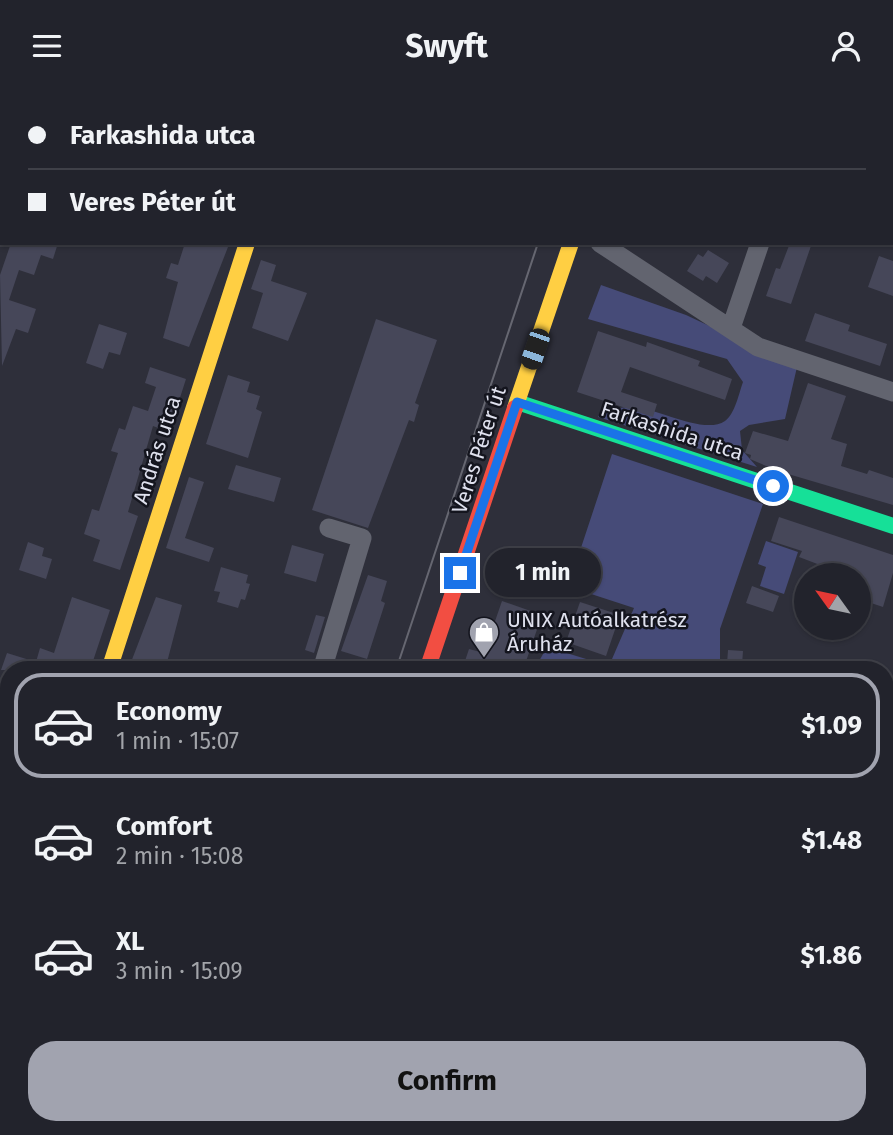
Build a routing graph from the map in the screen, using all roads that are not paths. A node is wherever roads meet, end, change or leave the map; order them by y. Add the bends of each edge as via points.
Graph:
1 (246, 245) edge
2 (570, 245) edge
3 (603, 245) edge
4 (759, 245) edge
5 (731, 328) junction
6 (893, 392) edge
7 (517, 402) junction
8 (893, 526) edge
9 (329, 528) dead end
10 (112, 661) edge
11 (325, 661) edge
12 (431, 661) edge

1 - 10 street, András utca
2 - 7 street, Veres Péter út
3 - 5 street
4 - 5 street
5 - 6 street via 758,347
7 - 8 street, Farkashida utca
7 - 12 street, Veres Péter út
9 - 11 street via 362,538

